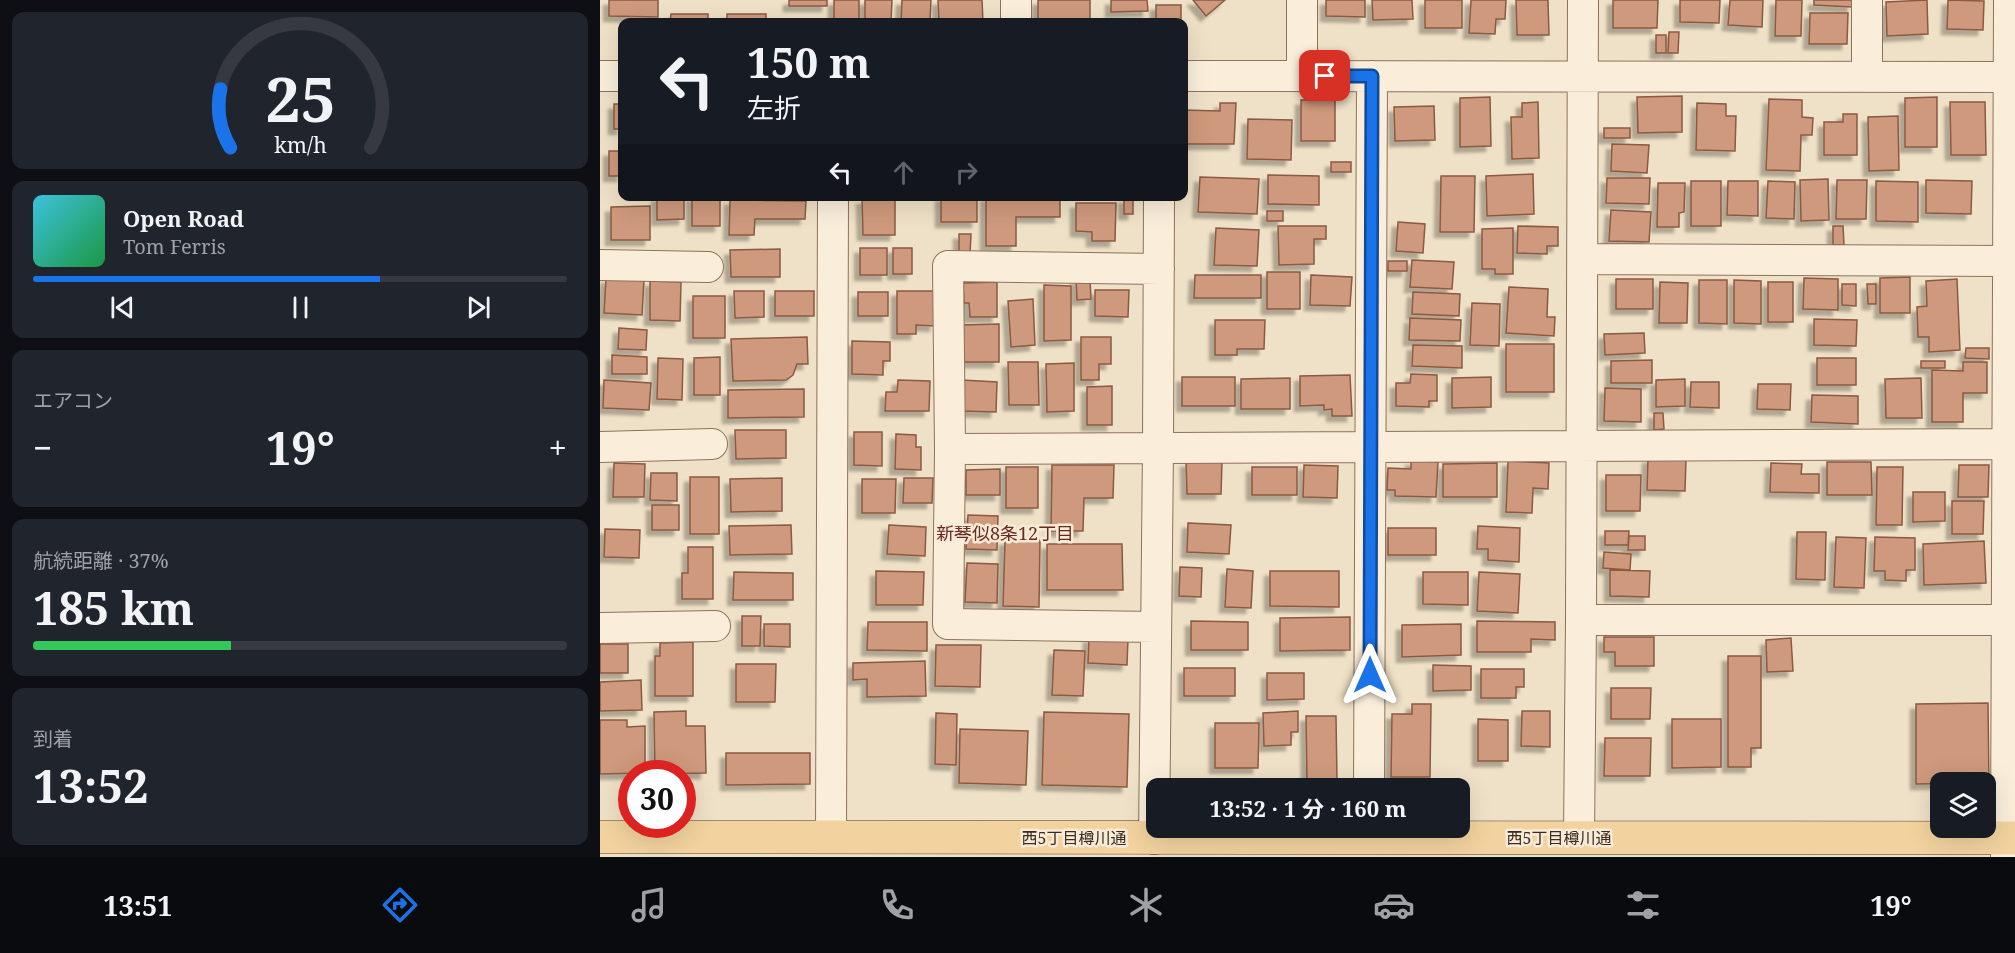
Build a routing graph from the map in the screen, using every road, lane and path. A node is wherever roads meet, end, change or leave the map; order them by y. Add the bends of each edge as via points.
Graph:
1 (1016, 0) edge
2 (1302, 0) edge
3 (1583, 0) edge
4 (1867, 0) edge
5 (2009, 0) edge
6 (1016, 18) edge
7 (600, 76) edge
8 (618, 76) edge
9 (1188, 76) edge
10 (1302, 76) junction
11 (1372, 76) junction
12 (1583, 76) junction
13 (1867, 77) junction
14 (2012, 77) edge
15 (833, 201) edge
16 (1159, 201) edge
17 (1583, 259) junction
18 (2009, 261) junction
19 (600, 265) edge
20 (708, 267) dead end
21 (1159, 269) junction
22 (712, 444) dead end
23 (2007, 444) junction
24 (1582, 446) junction
25 (600, 447) edge
26 (1370, 448) junction
27 (950, 449) junction
28 (1158, 449) junction
29 (1581, 620) junction
30 (2006, 621) junction
31 (715, 626) dead end
32 (1155, 627) junction
33 (600, 628) edge
34 (1369, 778) edge
35 (1470, 835) edge
36 (600, 837) edge
37 (831, 837) junction
38 (1323, 838) edge
39 (1579, 838) junction
40 (1154, 839) junction
41 (2009, 844) edge
42 (711, 847) edge
43 (974, 847) edge
44 (1042, 847) edge
45 (1241, 847) edge

1 - 6 street
2 - 10 street
3 - 12 street
4 - 13 street
5 - 14 street
7 - 8 street
9 - 10 street
10 - 11 street
11 - 12 street
11 - 26 street
12 - 13 street
12 - 17 street
13 - 14 street
14 - 18 street
15 - 37 street
16 - 21 street
17 - 18 street
17 - 24 street
18 - 23 street
19 - 20 street
21 - 27 street via 948,266
21 - 28 street
22 - 25 street
23 - 24 street
23 - 30 street
24 - 26 street
24 - 29 street
26 - 28 street
26 - 34 street
27 - 28 street
27 - 32 street via 948,624
28 - 32 street
29 - 30 street
29 - 39 street
30 - 41 street
31 - 33 street
32 - 40 street
35 - 39 main road, 西5丁目樽川通
36 - 42 main road, 西5丁目樽川通
37 - 42 main road, 西5丁目樽川通
37 - 43 main road, 西5丁目樽川通
38 - 45 main road, 西5丁目樽川通
39 - 41 main road, 西5丁目樽川通
40 - 44 main road, 西5丁目樽川通
40 - 45 main road, 西5丁目樽川通
43 - 44 main road, 西5丁目樽川通

